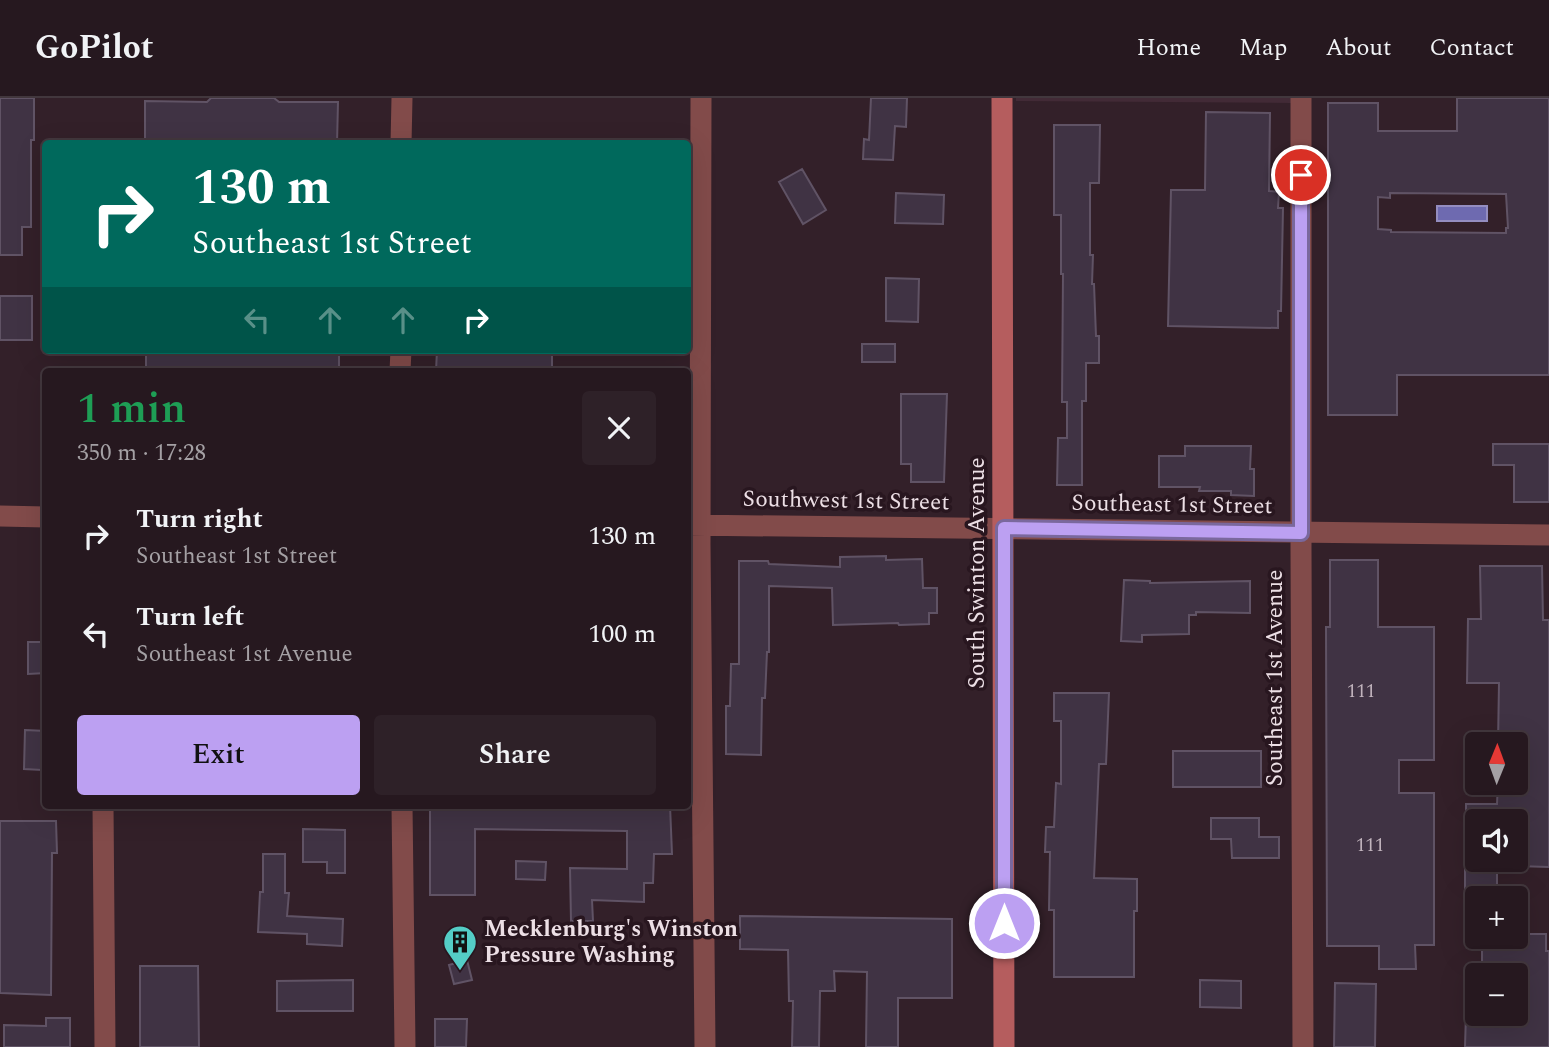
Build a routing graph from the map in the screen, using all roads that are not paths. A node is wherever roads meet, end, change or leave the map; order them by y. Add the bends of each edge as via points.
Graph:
1 (402, 98) edge
2 (701, 98) edge
3 (1002, 98) edge
4 (1301, 98) edge
5 (401, 140) edge
6 (0, 516) edge
7 (42, 517) edge
8 (694, 525) edge
9 (1004, 528) junction
10 (1301, 533) junction
11 (1549, 535) edge
12 (103, 809) edge
13 (402, 809) edge
14 (105, 1047) edge
15 (405, 1047) edge
16 (705, 1047) edge
17 (1004, 1047) edge
18 (1303, 1047) edge

1 - 5 street
2 - 8 street
3 - 9 street, South Swinton Avenue
4 - 10 street, Southeast 1st Avenue
6 - 7 street
8 - 9 street, Southwest 1st Street
8 - 16 street
9 - 10 street, Southeast 1st Street
9 - 17 street, South Swinton Avenue
10 - 11 street, Southeast 1st Street
10 - 18 street, Southeast 1st Avenue
12 - 14 street
13 - 15 street

